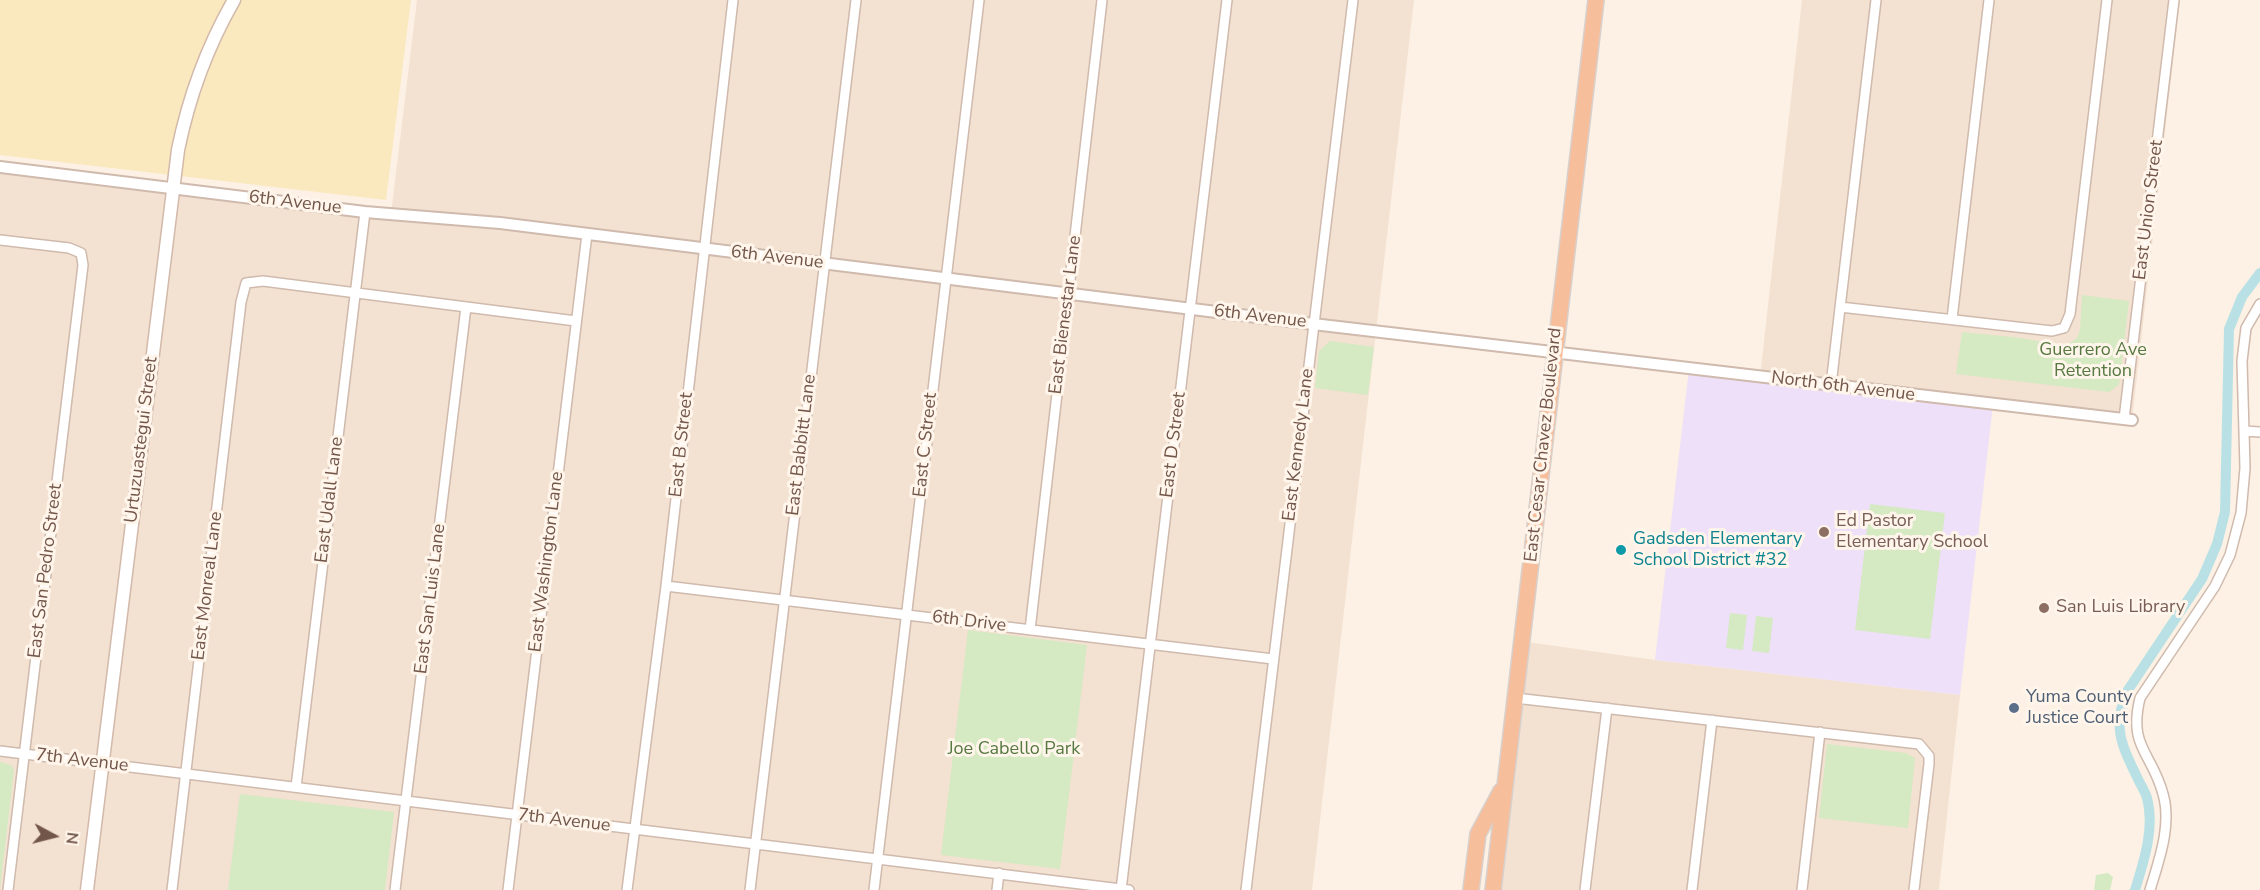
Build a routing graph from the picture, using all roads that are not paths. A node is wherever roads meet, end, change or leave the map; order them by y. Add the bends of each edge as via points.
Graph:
1 (234, 0) edge
2 (733, 0) edge
3 (856, 0) edge
4 (979, 0) edge
5 (1102, 0) edge
6 (1227, 0) edge
7 (1353, 0) edge
8 (1596, 0) edge
9 (1876, 0) edge
10 (1989, 0) edge
11 (2107, 0) edge
12 (2174, 0) edge
13 (0, 167) edge
14 (173, 189) junction
15 (365, 212) junction
16 (587, 234) junction
17 (0, 240) edge
18 (704, 249) junction
19 (824, 263) junction
20 (945, 278) junction
21 (355, 293) junction
22 (1068, 294) junction
23 (2260, 304) edge
24 (1840, 306) junction
25 (466, 307) junction
26 (1190, 308) junction
27 (1952, 320) junction
28 (576, 321) junction
29 (1313, 324) junction
30 (1554, 352) junction
31 (1831, 385) junction
32 (2128, 420) joint
33 (2245, 430) junction
34 (2260, 432) edge
35 (666, 586) junction
36 (783, 600) junction
37 (908, 615) junction
38 (1030, 630) junction
39 (1150, 644) junction
40 (1273, 659) junction
41 (1515, 698) junction
42 (1607, 708) junction
43 (1712, 720) junction
44 (1820, 732) junction
45 (0, 751) edge
46 (24, 754) junction
47 (103, 763) junction
48 (185, 774) junction
49 (1505, 783) junction
50 (296, 787) junction
51 (406, 801) junction
52 (516, 815) junction
53 (634, 830) junction
54 (755, 844) junction
55 (878, 858) junction
56 (999, 873) junction
57 (8, 890) edge
58 (87, 890) edge
59 (172, 890) edge
60 (395, 890) edge
61 (508, 890) edge
62 (627, 890) edge
63 (750, 890) edge
64 (874, 890) edge
65 (997, 890) edge
66 (1124, 890) edge
67 (1246, 890) edge
68 (1471, 890) edge
69 (1493, 890) edge
70 (1585, 890) edge
71 (1692, 890) edge
72 (1802, 890) edge
73 (1914, 890) edge
74 (2150, 890) edge

1 - 14 main road, Urtuzuastegui Street via 201,69 188,107
2 - 18 street, East B Street
3 - 19 street, East Babbitt Lane
4 - 20 street, East C Street
5 - 22 street, East Bienestar Lane
6 - 26 street, East D Street
7 - 29 street, East Kennedy Lane
8 - 30 highway, East Cesar Chavez Boulevard
9 - 24 street
10 - 27 street
11 - 27 street via 2070,314 2064,328 2052,331
12 - 32 street, East Union Street
13 - 14 street, 6th Avenue
14 - 15 street, 6th Avenue
14 - 47 main road, Urtuzuastegui Street
15 - 16 street, 6th Avenue via 447,217
15 - 21 street, East Udall Lane
16 - 18 street, 6th Avenue
16 - 28 street, East Washington Lane
17 - 46 street, East San Pedro Street via 69,248 81,253 83,265
18 - 19 street, 6th Avenue
18 - 35 street, East B Street
19 - 20 street, 6th Avenue
19 - 36 street, East Babbitt Lane
20 - 22 street, 6th Avenue
20 - 37 street, East C Street
21 - 25 street
21 - 48 street, East Monreal Lane via 263,281 246,283
21 - 50 street, East Udall Lane
22 - 26 street, 6th Avenue
22 - 38 street, East Bienestar Lane
23 - 33 street via 2246,328 2242,361
24 - 27 street
24 - 31 street
25 - 28 street
25 - 51 street, East San Luis Lane
26 - 29 street, 6th Avenue
26 - 39 street, East D Street
28 - 52 street, East Washington Lane
29 - 30 street, 6th Avenue
29 - 40 street, East Kennedy Lane
30 - 31 street, North 6th Avenue
30 - 41 highway, East Cesar Chavez Boulevard
31 - 32 street, North 6th Avenue
33 - 34 street
33 - 74 street via 2241,513 2230,555 2215,586 2140,698 2137,709 2138,740 2163,794 2166,814 2161,854
35 - 36 street, 6th Drive
35 - 53 street, East B Street
36 - 37 street, 6th Drive
36 - 54 street, East Babbitt Lane
37 - 38 street, 6th Drive
37 - 55 street, East C Street
38 - 39 street, 6th Drive
39 - 40 street, 6th Drive
39 - 66 street, East D Street
40 - 67 street, East Kennedy Lane
41 - 42 street
41 - 49 highway, East Cesar Chavez Boulevard
42 - 43 street
42 - 70 street
43 - 44 street
43 - 71 street
44 - 72 street
44 - 73 street via 1911,742 1925,749 1929,764
45 - 46 street, 7th Avenue
46 - 47 street, 7th Avenue
46 - 57 street, East San Pedro Street
47 - 48 street, 7th Avenue
47 - 58 main road, Urtuzuastegui Street
48 - 50 street, 7th Avenue
48 - 59 street, East Monreal Lane
49 - 68 highway via 1478,834
49 - 69 highway, East Cesar Chavez Boulevard
50 - 51 street, 7th Avenue
51 - 52 street, 7th Avenue
51 - 60 street, East San Luis Lane
52 - 53 street, 7th Avenue
52 - 61 street, East Washington Lane
53 - 54 street, 7th Avenue
53 - 62 street, East B Street
54 - 55 street, 7th Avenue
54 - 63 street, East Babbitt Lane
55 - 56 street, 7th Avenue
55 - 64 street, East C Street
56 - 65 street
56 - 66 street, 7th Avenue

